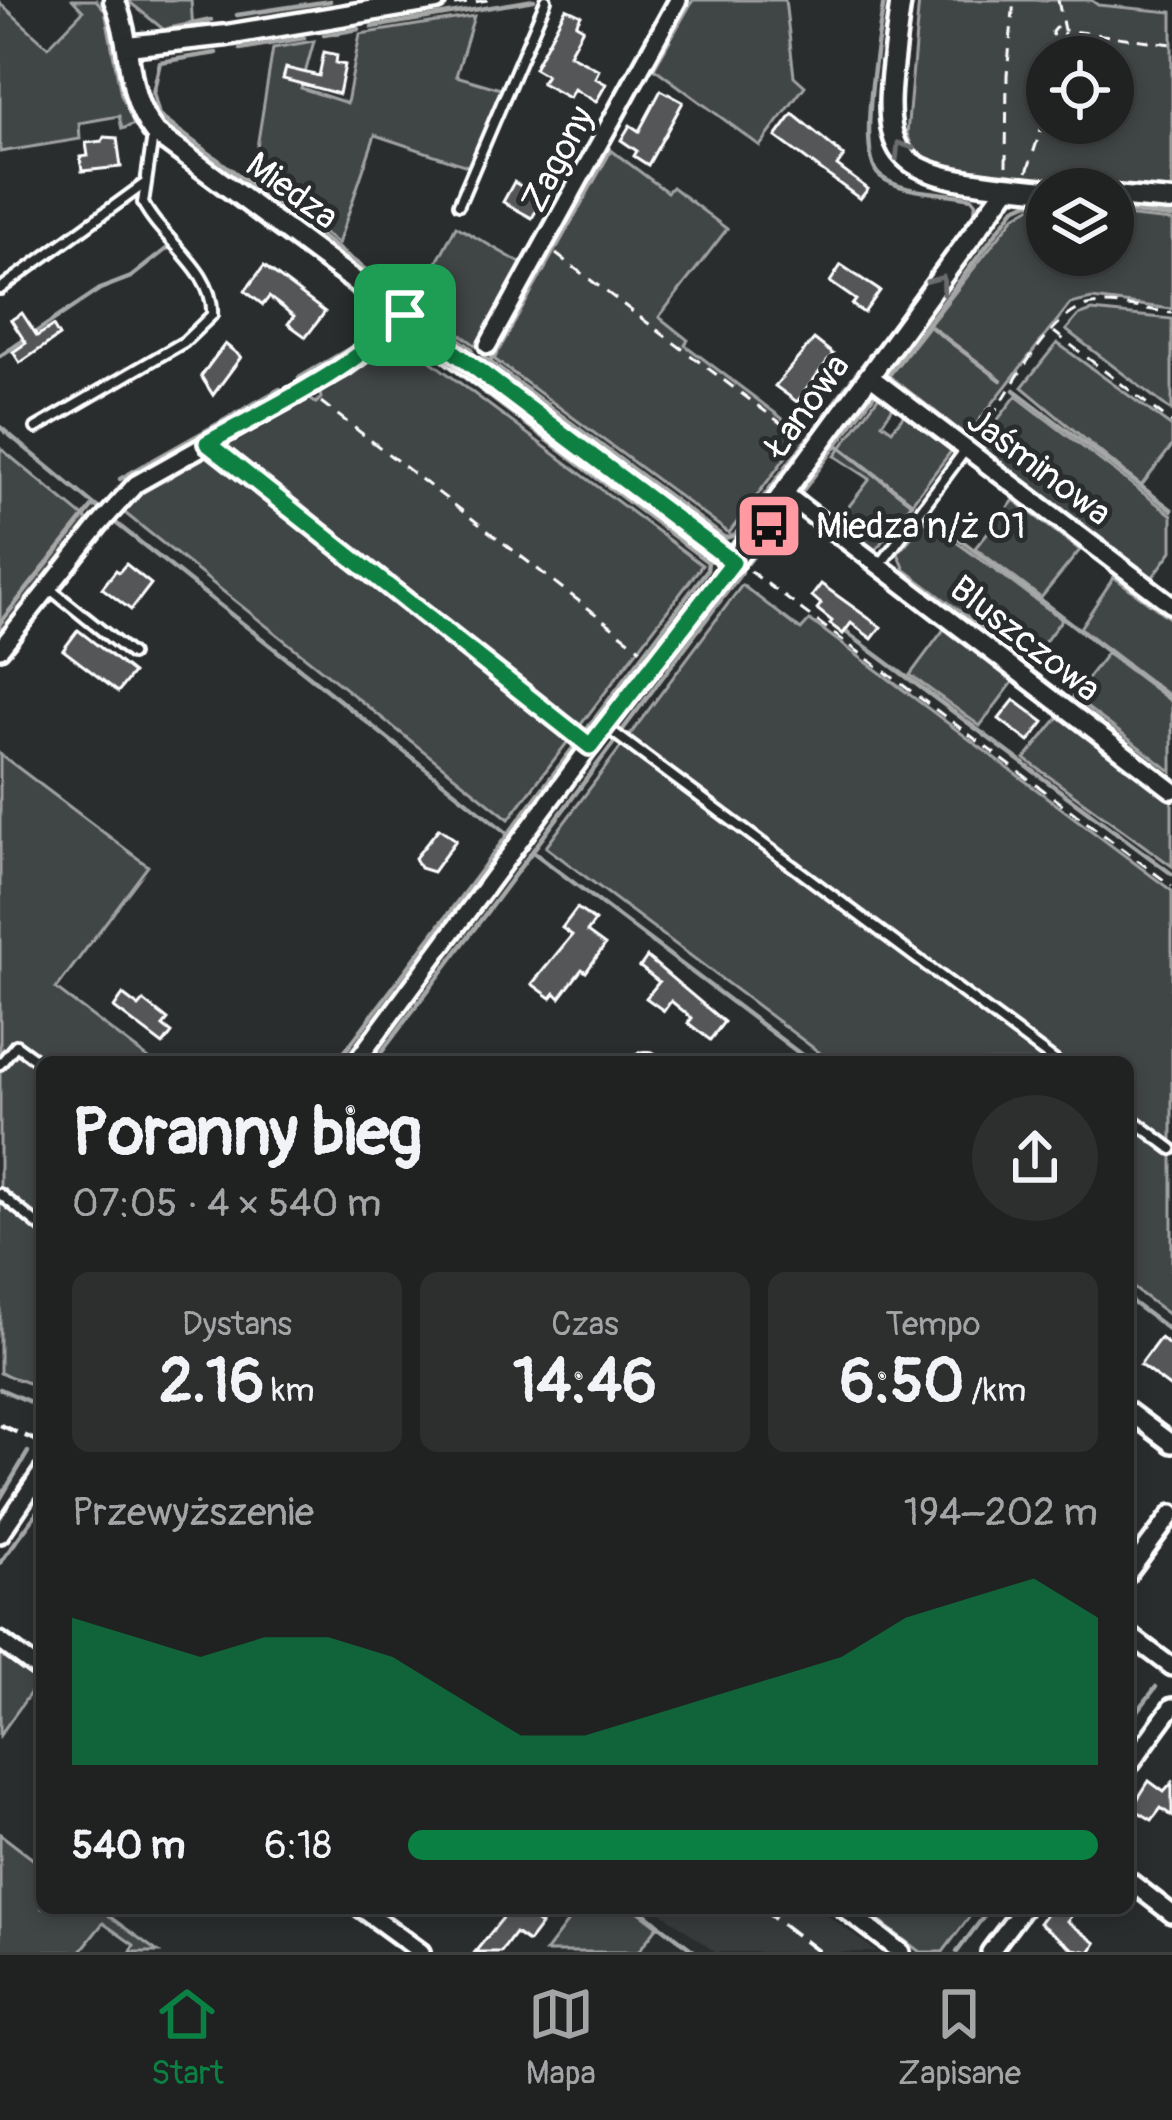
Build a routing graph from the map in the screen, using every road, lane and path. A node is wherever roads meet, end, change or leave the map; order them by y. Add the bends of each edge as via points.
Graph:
1 (114, 0) edge
2 (436, 0) edge
3 (546, 0) edge
4 (678, 0) edge
5 (901, 0) edge
6 (1014, 0) edge
7 (1058, 0) edge
8 (352, 7) edge
9 (1061, 21) junction
10 (1064, 30) junction
11 (1053, 36) edge
12 (1063, 36) edge
13 (1172, 44) edge
14 (128, 46) junction
15 (154, 132) junction
16 (144, 184) junction
17 (1006, 189) junction
18 (1026, 189) edge
19 (1134, 198) edge
20 (1172, 201) edge
21 (459, 204) dead end
22 (556, 254) dead end
23 (0, 289) edge
24 (1172, 313) edge
25 (405, 315) junction
26 (1053, 331) junction
27 (488, 345) dead end
28 (870, 376) junction
29 (308, 388) junction
30 (1172, 423) edge
31 (37, 428) dead end
32 (800, 437) dead end
33 (207, 443) junction
34 (966, 449) junction
35 (784, 493) junction
36 (733, 562) junction
37 (881, 564) junction
38 (752, 573) dead end
39 (49, 588) junction
40 (1172, 605) edge
41 (0, 649) edge
42 (131, 654) dead end
43 (656, 661) junction
44 (605, 726) junction
45 (590, 746) junction
46 (1172, 790) edge
47 (1172, 886) edge
48 (361, 1056) edge
49 (1048, 1056) edge
50 (36, 1060) edge
51 (0, 1064) edge
52 (1134, 1120) edge
53 (1172, 1148) edge
54 (0, 1194) edge
55 (36, 1223) edge
56 (1134, 1416) edge
57 (1172, 1444) edge
58 (36, 1481) edge
59 (1172, 1514) edge
60 (0, 1534) edge
61 (1134, 1565) edge
62 (1134, 1638) edge
63 (0, 1641) edge
64 (1172, 1667) edge
65 (36, 1668) edge
66 (1172, 1707) edge
67 (1134, 1759) edge
68 (1134, 1885) edge
69 (369, 1914) edge
70 (851, 1914) edge
71 (872, 1914) edge
72 (1018, 1914) edge
73 (1172, 1914) edge
74 (864, 1924) junction
75 (421, 1952) edge
76 (901, 1952) edge
77 (990, 1952) edge

1 - 14 street
2 - 8 street
3 - 21 lane, Zagony
4 - 27 street, Zagony
17 -> 5 street via 924,172 900,154 888,111
6 - 17 path
7 - 9 path
8 - 14 street
9 - 10 path
9 - 11 path
10 - 12 path
10 - 13 path
14 - 15 street via 133,94
15 - 16 lane
15 - 25 street, Miedza
16 - 23 lane
16 - 31 lane via 142,203 196,271 212,315 184,342
17 - 18 street
28 -> 17 street, Łanowa
19 - 20 street
22 - 32 path
24 - 26 path via 1095,304
25 - 29 street
25 - 36 street, Miedza
26 - 30 path
26 - 34 path
28 - 34 street, Jaśminowa
28 - 35 street, Łanowa
29 - 33 street
29 - 43 path
33 - 39 street via 151,474 112,509
33 - 45 path
34 - 37 lane
34 - 40 street, Jaśminowa
35 - 36 street, Łanowa
35 - 37 street, Bluszczowa
36 - 43 street, Łanowa
37 - 46 street, Bluszczowa
38 - 47 path
39 - 41 street
39 - 42 lane
43 - 44 street, Łanowa
44 - 45 street, Łanowa
44 - 49 lane
45 - 48 street, Łanowa
50 - 51 lane via 16,1045
52 - 53 lane
54 - 55 lane
56 - 57 street
58 - 60 street
59 - 61 street
62 - 64 street
63 - 65 street
66 - 67 street
68 - 73 street
69 - 75 street
70 - 74 street
71 - 74 street
72 - 77 street
74 - 76 street

